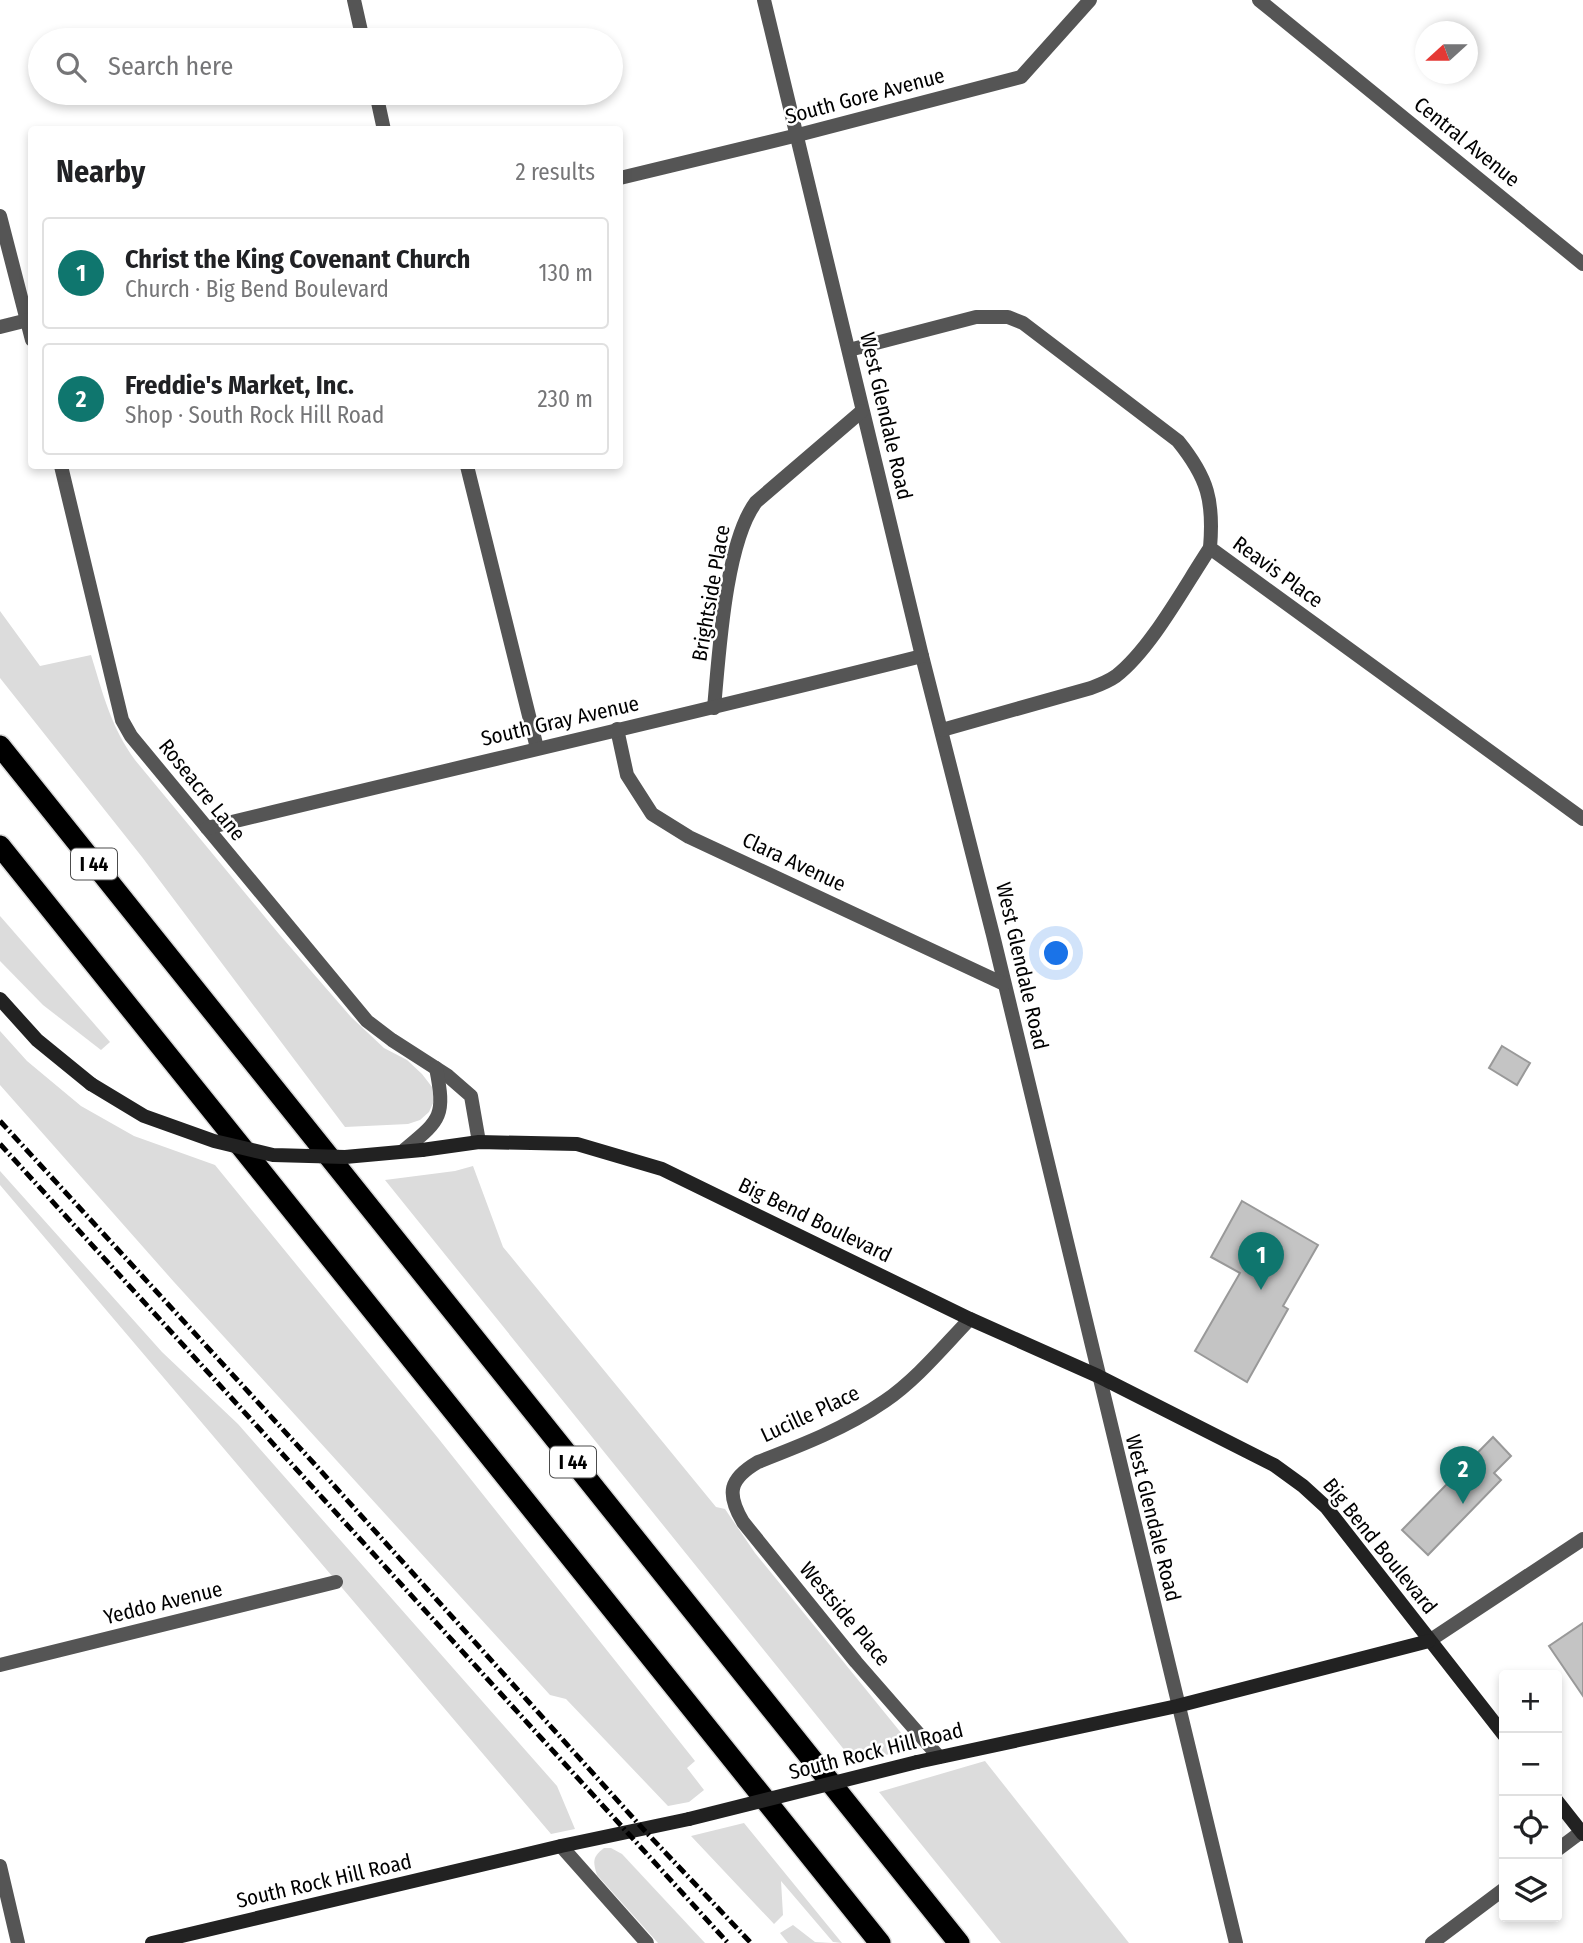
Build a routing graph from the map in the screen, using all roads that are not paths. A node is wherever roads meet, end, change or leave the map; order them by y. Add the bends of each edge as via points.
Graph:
1 (354, 0) edge
2 (764, 0) edge
3 (1090, 0) edge
4 (1259, 0) edge
5 (360, 28) edge
6 (379, 105) edge
7 (383, 126) edge
8 (798, 135) junction
9 (623, 177) edge
10 (0, 216) edge
11 (1583, 264) edge
12 (28, 316) edge
13 (28, 320) edge
14 (0, 327) edge
15 (849, 350) junction
16 (862, 411) junction
17 (62, 469) edge
18 (468, 469) edge
19 (1210, 548) junction
20 (922, 656) junction
21 (714, 708) junction
22 (617, 729) junction
23 (942, 730) junction
24 (0, 746) edge
25 (537, 748) junction
26 (1583, 819) edge
27 (207, 828) junction
28 (0, 846) edge
29 (1004, 984) junction
30 (0, 999) edge
31 (436, 1068) junction
32 (479, 1142) junction
33 (403, 1152) junction
34 (970, 1319) junction
35 (1098, 1376) junction
36 (732, 1490) joint
37 (1583, 1539) edge
38 (336, 1582) dead end
39 (1430, 1641) junction
40 (0, 1665) edge
41 (1177, 1706) junction
42 (1502, 1733) edge
43 (939, 1757) junction
44 (1562, 1807) edge
45 (1582, 1833) edge
46 (561, 1846) junction
47 (1562, 1847) edge
48 (0, 1866) edge
49 (1499, 1893) edge
50 (18, 1943) edge
51 (152, 1943) edge
52 (646, 1943) edge
53 (880, 1943) edge
54 (959, 1943) edge
55 (1236, 1943) edge
56 (1432, 1943) edge

1 - 5 street
2 - 8 street, West Glendale Road
3 - 8 street, South Gore Avenue via 1021,77
4 - 11 street, Central Avenue
6 - 7 street
8 - 9 street, South Gore Avenue
8 - 15 street, West Glendale Road
10 - 12 street
13 - 14 street
15 - 16 street, West Glendale Road
15 - 19 street, Reavis Place via 976,317 1008,317 1023,323 1178,440 1195,461 1209,495
16 - 20 street, West Glendale Road
16 - 21 street, Brightside Place via 756,502 747,515 728,593
17 - 27 street, Roseacre Lane via 122,720
18 - 25 street
19 - 23 street via 1151,636 1114,678
19 - 26 street, Reavis Place
20 - 21 street, South Gray Avenue
20 - 23 street, West Glendale Road
21 - 22 street, South Gray Avenue
22 - 25 street, South Gray Avenue
22 - 29 street, Clara Avenue via 626,775 652,814 689,837
23 - 29 street, West Glendale Road
24 - 54 highway, I 44
25 - 27 street, South Gray Avenue
27 - 31 street, Roseacre Lane via 368,1021
28 - 53 highway
29 - 35 street, West Glendale Road
30 - 33 main road, Big Bend Boulevard, bridge via 37,1040 91,1084 144,1116 214,1142 272,1155 345,1157
31 - 32 street, Roseacre Lane via 471,1096
31 - 33 street via 440,1113 432,1127
32 - 33 main road, Big Bend Boulevard, bridge
32 - 34 main road, Big Bend Boulevard via 577,1144 662,1169
34 - 35 main road, Big Bend Boulevard
34 - 36 street, Lucille Place via 887,1400 859,1418 751,1466 736,1479
35 - 39 main road, Big Bend Boulevard via 1274,1465 1303,1486 1345,1531
35 - 41 street, West Glendale Road
36 - 43 street, Westside Place via 743,1522
37 - 39 street, South Rock Hill Road
38 - 40 street, Yeddo Avenue
39 - 41 main road, South Rock Hill Road
39 - 42 main road, Big Bend Boulevard
41 - 43 main road, South Rock Hill Road
41 - 55 street, West Glendale Road
43 - 46 main road, South Rock Hill Road, bridge
44 - 45 main road
45 - 47 street
46 - 51 main road, South Rock Hill Road
46 - 52 street
48 - 50 street
49 - 56 street

